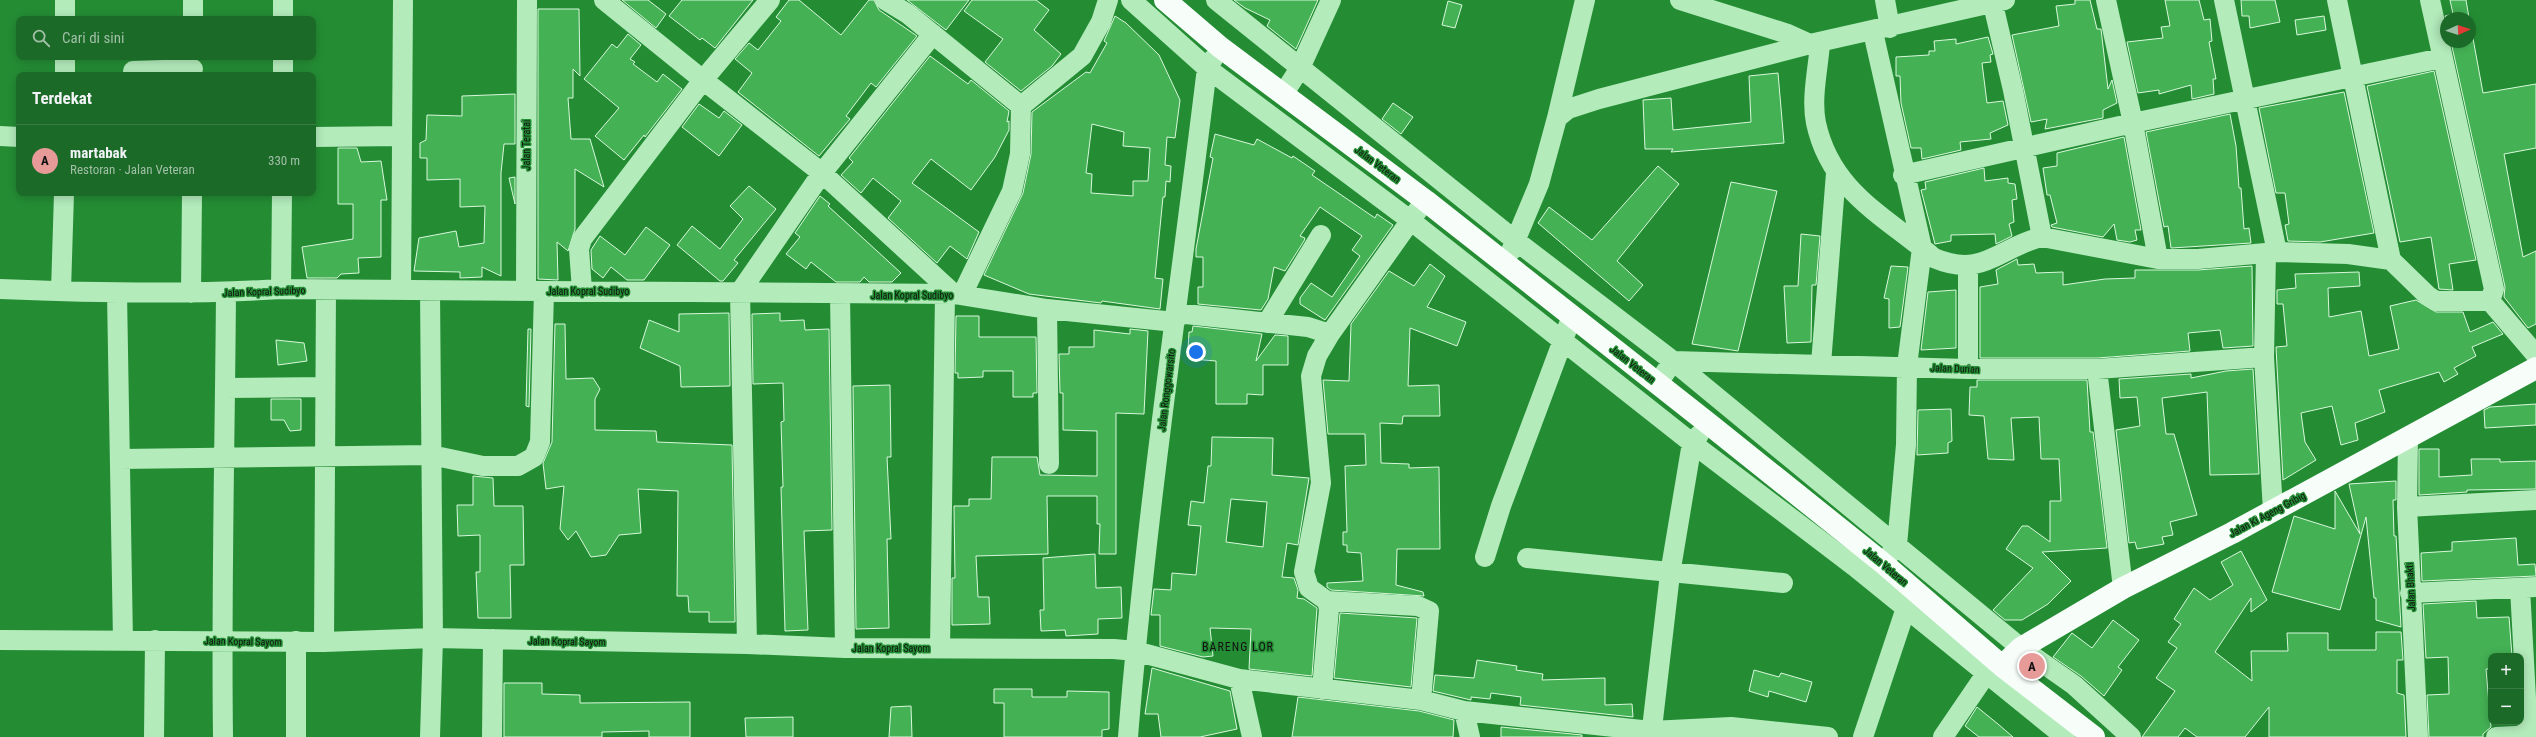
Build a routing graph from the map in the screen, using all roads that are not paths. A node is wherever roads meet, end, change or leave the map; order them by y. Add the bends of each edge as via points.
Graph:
1 (65, 0) edge
2 (193, 0) edge
3 (283, 0) edge
4 (403, 0) edge
5 (527, 0) edge
6 (604, 0) edge
7 (770, 0) edge
8 (885, 0) edge
9 (1108, 0) edge
10 (1131, 0) edge
11 (1165, 0) edge
12 (1216, 0) edge
13 (1331, 0) edge
14 (1585, 0) edge
15 (1680, 0) edge
16 (1885, 0) edge
17 (2106, 0) edge
18 (2224, 0) edge
19 (2337, 0) edge
20 (2430, 0) edge
21 (1996, 1) edge
22 (65, 16) edge
23 (193, 16) edge
24 (283, 16) edge
25 (1881, 30) junction
26 (933, 34) junction
27 (1815, 44) junction
28 (1220, 47) junction
29 (2442, 58) junction
30 (65, 60) edge
31 (283, 60) edge
32 (193, 67) edge
33 (1207, 68) junction
34 (1300, 68) junction
35 (133, 71) dead end
36 (65, 72) edge
37 (283, 72) edge
38 (2352, 78) junction
39 (703, 80) junction
40 (1284, 93) junction
41 (2244, 100) junction
42 (1022, 106) junction
43 (1557, 118) junction
44 (2133, 123) junction
45 (0, 136) edge
46 (16, 136) edge
47 (401, 136) junction
48 (316, 138) edge
49 (2025, 148) junction
50 (822, 173) junction
51 (1836, 173) junction
52 (1904, 175) junction
53 (64, 196) edge
54 (192, 196) edge
55 (282, 196) edge
56 (1426, 201) junction
57 (1410, 220) junction
58 (1321, 235) dead end
59 (2042, 237) junction
60 (1516, 240) junction
61 (1922, 248) junction
62 (2271, 253) junction
63 (2158, 259) junction
64 (2391, 260) junction
65 (1505, 264) junction
66 (1968, 266) junction
67 (0, 289) edge
68 (281, 289) junction
69 (326, 290) junction
70 (401, 290) junction
71 (535, 290) junction
72 (582, 290) junction
73 (61, 291) junction
74 (430, 291) junction
75 (226, 292) junction
76 (740, 292) junction
77 (117, 293) junction
78 (190, 293) junction
79 (840, 294) junction
80 (954, 295) junction
81 (2490, 301) junction
82 (1047, 309) junction
83 (1572, 316) junction
84 (1176, 318) junction
85 (1266, 323) junction
86 (1330, 334) junction
87 (1561, 341) junction
88 (2536, 355) edge
89 (2264, 357) junction
90 (1673, 361) junction
91 (1821, 364) junction
92 (1907, 366) junction
93 (2536, 368) edge
94 (1968, 369) junction
95 (2097, 369) junction
96 (1658, 383) junction
97 (325, 387) junction
98 (226, 388) junction
99 (1709, 424) junction
100 (2408, 438) junction
101 (1692, 443) junction
102 (325, 455) junction
103 (431, 455) junction
104 (226, 457) junction
105 (121, 459) junction
106 (1049, 464) dead end
107 (2536, 500) edge
108 (2407, 507) junction
109 (2273, 511) junction
110 (1897, 545) junction
111 (1485, 557) dead end
112 (1527, 558) dead end
113 (1877, 572) junction
114 (1670, 574) junction
115 (1783, 583) dead end
116 (2528, 587) edge
117 (2123, 588) junction
118 (2410, 593) junction
119 (1327, 601) junction
120 (1906, 608) junction
121 (433, 638) junction
122 (493, 639) junction
123 (0, 640) edge
124 (155, 640) junction
125 (222, 640) junction
126 (123, 641) junction
127 (296, 642) junction
128 (324, 642) junction
129 (747, 644) junction
130 (845, 648) junction
131 (940, 648) junction
132 (2021, 648) junction
133 (1135, 651) junction
134 (1994, 670) junction
135 (1239, 680) junction
136 (1322, 689) junction
137 (1421, 700) junction
138 (1464, 711) junction
139 (1730, 732) edge
140 (1651, 734) edge
141 (2532, 735) edge
142 (154, 737) edge
143 (223, 737) edge
144 (296, 737) edge
145 (430, 737) edge
146 (492, 737) edge
147 (1128, 737) edge
148 (1252, 737) edge
149 (1470, 737) edge
150 (1828, 737) edge
151 (1863, 737) edge
152 (1943, 737) edge
153 (2065, 737) edge
154 (2094, 737) edge
155 (2131, 737) edge
156 (2418, 737) edge
157 (2496, 737) edge

1 - 22 street
2 - 23 street
3 - 24 street
4 - 47 street
5 - 71 street, Jalan Teratai
6 - 39 street
7 - 39 street
8 - 26 street
9 - 42 street via 1101,22 1082,56
10 - 33 street
11 - 28 main road, Jalan Veteran
12 - 34 street
13 - 34 street
14 - 43 street
15 - 27 street
16 - 25 street
17 - 44 street
18 - 41 street
19 - 38 street
20 - 29 street
21 - 25 street
21 - 49 street
25 - 27 street
25 - 52 street
26 - 42 street
26 - 50 street
27 - 43 street via 1600,99 1568,109
27 - 51 street via 1816,123
28 - 33 street, Jalan Ronggowarsito
28 - 40 main road, Jalan Veteran
29 - 38 street
29 - 81 street via 2494,289
30 - 36 street
31 - 37 street
32 - 35 street
33 - 57 street
33 - 84 street, Jalan Ronggowarsito
34 - 40 street
34 - 60 street
38 - 41 street
38 - 64 street
39 - 50 street
39 - 72 street via 582,238
40 - 56 main road, Jalan Veteran
41 - 44 street
41 - 62 street
42 - 80 street via 1020,154 1012,191
43 - 60 street via 1539,184
44 - 49 street
44 - 63 street
45 - 46 street
47 - 48 street
47 - 70 street
49 - 52 street
49 - 59 street
50 - 76 street
50 - 80 street
51 - 61 street via 1854,195
51 - 91 street
52 - 61 street
53 - 73 street
54 - 78 street
55 - 68 street
56 - 57 street
56 - 65 main road, Jalan Veteran
57 - 86 street
57 - 87 street
58 - 85 street
59 - 63 street
59 - 66 street
60 - 65 street
60 - 90 street
61 - 66 street via 1943,262
61 - 92 street
62 - 63 street via 2198,259
62 - 64 street via 2348,254
62 - 89 street
64 - 81 street via 2436,301
65 - 83 main road, Jalan Veteran
66 - 94 street
67 - 73 street, Jalan Kopral Sudibyo
68 - 69 street, Jalan Kopral Sudibyo
68 - 75 street, Jalan Kopral Sudibyo
69 - 70 street, Jalan Kopral Sudibyo
69 - 97 street
70 - 74 street, Jalan Kopral Sudibyo
71 - 72 street, Jalan Kopral Sudibyo
71 - 74 street, Jalan Kopral Sudibyo
71 - 103 street, Jalan Teratai via 540,442 534,457 518,466 483,466
72 - 76 street, Jalan Kopral Sudibyo
73 - 77 street, Jalan Kopral Sudibyo
74 - 103 street
75 - 78 street, Jalan Kopral Sudibyo
75 - 98 street
76 - 79 street, Jalan Kopral Sudibyo
76 - 129 street
77 - 78 street, Jalan Kopral Sudibyo
77 - 105 street
79 - 80 street, Jalan Kopral Sudibyo
79 - 130 street
80 - 82 street, Jalan Kopral Sudibyo
80 - 131 street
81 - 88 street
82 - 84 street, Jalan Kopral Sudibyo
82 - 106 street
83 - 87 street
83 - 96 main road, Jalan Veteran
84 - 85 street, Jalan Kopral Sudibyo
84 - 133 street, Jalan Ronggowarsito
85 - 86 street, Jalan Kopral Sudibyo via 1308,327
86 - 119 street via 1317,356 1311,376 1321,483 1304,572 1309,588
87 - 101 street
87 - 111 street
89 - 95 street, Jalan Durian
89 - 109 street
90 - 91 street, Jalan Durian
90 - 96 street
90 - 110 street
91 - 92 street, Jalan Durian
92 - 94 street, Jalan Durian
92 - 110 street via 1906,445
93 - 100 main road, Jalan Ki Ageng Gribig
94 - 95 street, Jalan Durian
95 - 117 street
96 - 99 main road, Jalan Veteran
97 - 98 street
97 - 102 street
98 - 104 street
99 - 101 street
99 - 113 main road, Jalan Veteran
100 - 108 street, Jalan Bhakti
100 - 109 main road, Jalan Ki Ageng Gribig
101 - 113 street
101 - 114 street
102 - 103 street, Jalan Teratai
102 - 104 street, Jalan Teratai
102 - 128 street
103 - 121 street
104 - 105 street, Jalan Teratai
104 - 125 street
105 - 126 street
107 - 108 street
108 - 118 street, Jalan Bhakti
109 - 117 main road, Jalan Ki Ageng Gribig
110 - 113 street
110 - 132 street
112 - 114 street
113 - 120 street
113 - 134 main road, Jalan Veteran
114 - 115 street
114 - 140 street
116 - 118 street
116 - 141 street
117 - 132 main road, Jalan Ki Ageng Gribig
118 - 156 street, Jalan Bhakti
119 - 136 street
119 - 137 street via 1418,606 1429,611
120 - 134 street
120 - 151 street
121 - 122 street, Jalan Kopral Sayom
121 - 128 street, Jalan Kopral Sayom
121 - 145 street
122 - 129 street, Jalan Kopral Sayom
122 - 146 street
123 - 126 street, Jalan Kopral Sayom
124 - 125 street, Jalan Kopral Sayom
124 - 126 street, Jalan Kopral Sayom
124 - 142 street
125 - 127 street, Jalan Kopral Sayom
125 - 143 street
127 - 128 street, Jalan Kopral Sayom
127 - 144 street
129 - 130 street, Jalan Kopral Sayom
130 - 131 street, Jalan Kopral Sayom
131 - 133 street, Jalan Kopral Sayom
132 - 134 main road, Jalan Ki Ageng Gribig
132 - 155 street via 2074,685
133 - 135 street, Jalan Kopral Sayom
133 - 147 street, Jalan Ronggowarsito
134 - 152 street
134 - 153 street
134 - 154 main road, Jalan Veteran
135 - 136 street, Jalan Kopral Sayom
135 - 148 street
136 - 137 street, Jalan Kopral Sayom
137 - 138 street, Jalan Kopral Sayom
138 - 140 street, Jalan Kopral Sayom
138 - 149 street
139 - 140 street, Jalan Kopral Sayom
139 - 150 street, Jalan Kopral Sayom
141 - 157 street

